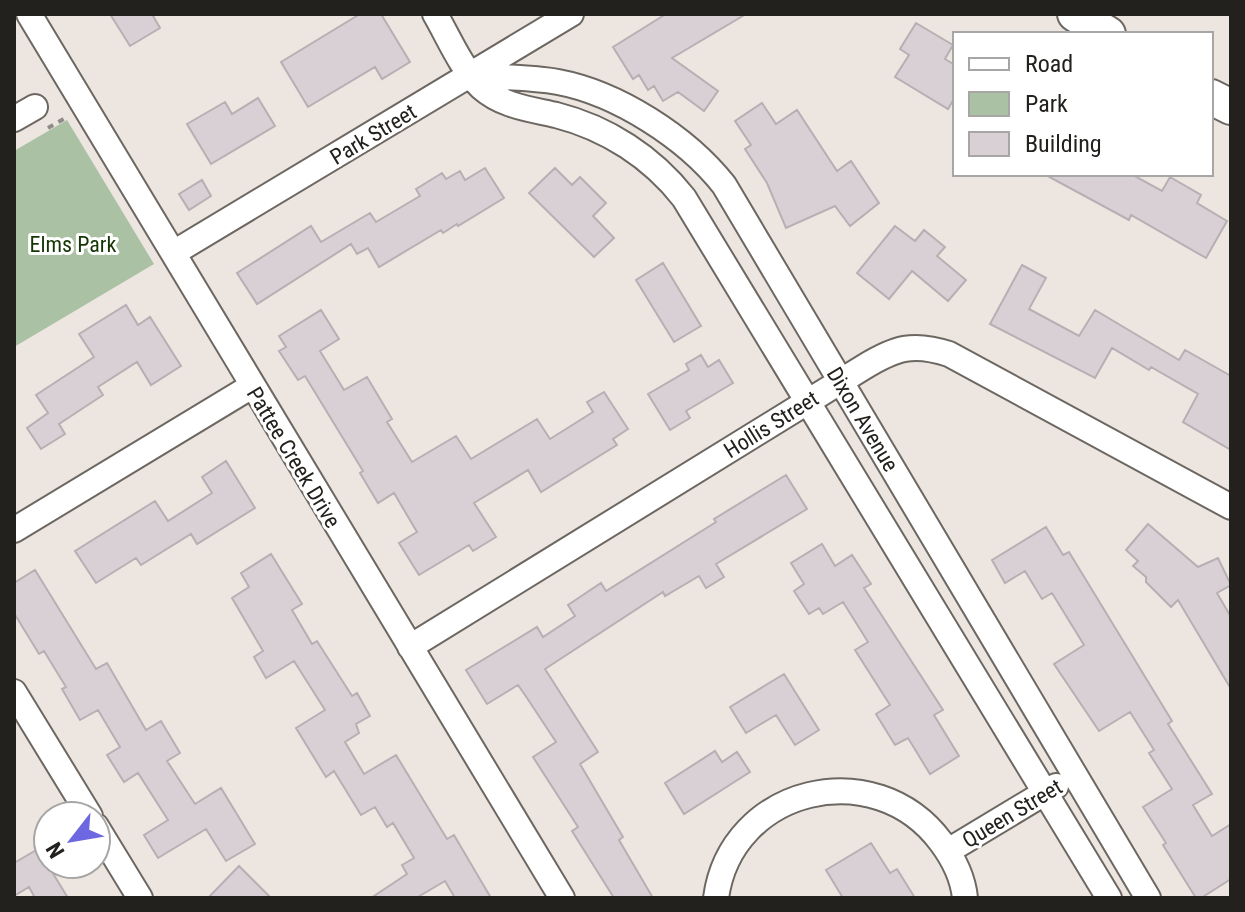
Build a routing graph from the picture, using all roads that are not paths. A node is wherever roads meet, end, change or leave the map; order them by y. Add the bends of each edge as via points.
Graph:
1 (29, 14) edge
2 (435, 14) edge
3 (571, 14) edge
4 (1075, 14) edge
5 (1105, 32) edge
6 (471, 76) junction
7 (1213, 98) edge
8 (1231, 107) edge
9 (175, 252) junction
10 (840, 382) junction
11 (252, 386) junction
12 (809, 401) junction
13 (1231, 507) edge
14 (14, 530) edge
15 (410, 647) junction
16 (14, 692) edge
17 (1075, 774) junction
18 (1045, 793) junction
19 (80, 800) edge
20 (948, 851) junction
21 (112, 852) edge
22 (140, 898) edge
23 (562, 898) edge
24 (716, 898) edge
25 (965, 898) edge
26 (1109, 898) edge
27 (1148, 898) edge

1 - 9 street, Pattee Creek Drive
2 - 6 street, Dixon Avenue
3 - 6 street, Park Street
4 - 5 main road
6 - 9 street, Park Street
6 - 10 street, Dixon Avenue via 585,88 690,149 724,185
6 - 12 street, Dixon Avenue via 506,102 578,122 656,166 699,220
7 - 8 main road
9 - 11 street, Pattee Creek Drive
10 - 12 street, Hollis Street
10 - 13 street, Hollis Street via 893,352 933,348
10 - 17 street, Dixon Avenue
11 - 14 street
11 - 15 street, Pattee Creek Drive
12 - 15 street, Hollis Street
12 - 18 street, Dixon Avenue
15 - 23 street, Pattee Creek Drive
16 - 19 street
17 - 18 street, Queen Street
17 - 27 street, Dixon Avenue
18 - 20 street, Queen Street
18 - 26 street, Dixon Avenue
20 - 24 street, Queen Street via 932,830 894,802 847,790 822,792 785,803 749,830 724,867
20 - 25 street, Queen Street
21 - 22 street

